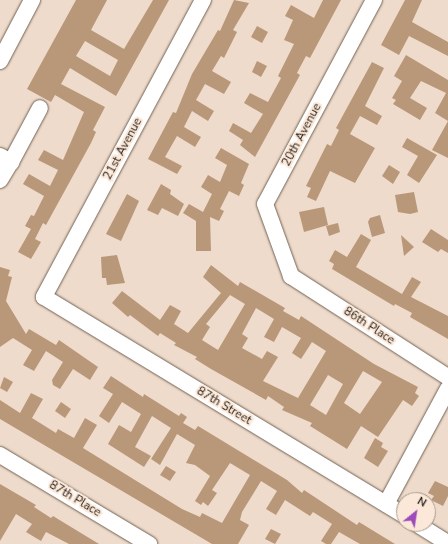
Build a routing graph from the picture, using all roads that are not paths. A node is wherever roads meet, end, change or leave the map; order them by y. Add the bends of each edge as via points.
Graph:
1 (203, 0) edge
2 (374, 0) edge
3 (30, 1) edge
4 (0, 61) edge
5 (40, 108) dead end
6 (5, 159) edge
7 (0, 180) edge
8 (291, 276) joint
9 (44, 297) joint
10 (448, 377) edge
11 (448, 389) edge
12 (0, 455) edge
13 (386, 504) junction
14 (396, 511) edge
15 (430, 532) edge
16 (448, 543) edge
17 (149, 544) edge

1 - 9 street, 21st Avenue
2 - 8 street, 20th Avenue via 265,204
3 - 4 street
5 - 6 street
6 - 7 street
8 - 10 street, 86th Place
9 - 13 street, 87th Street
11 - 13 street
12 - 17 street, 87th Place
13 - 14 street, 87th Street
15 - 16 street

